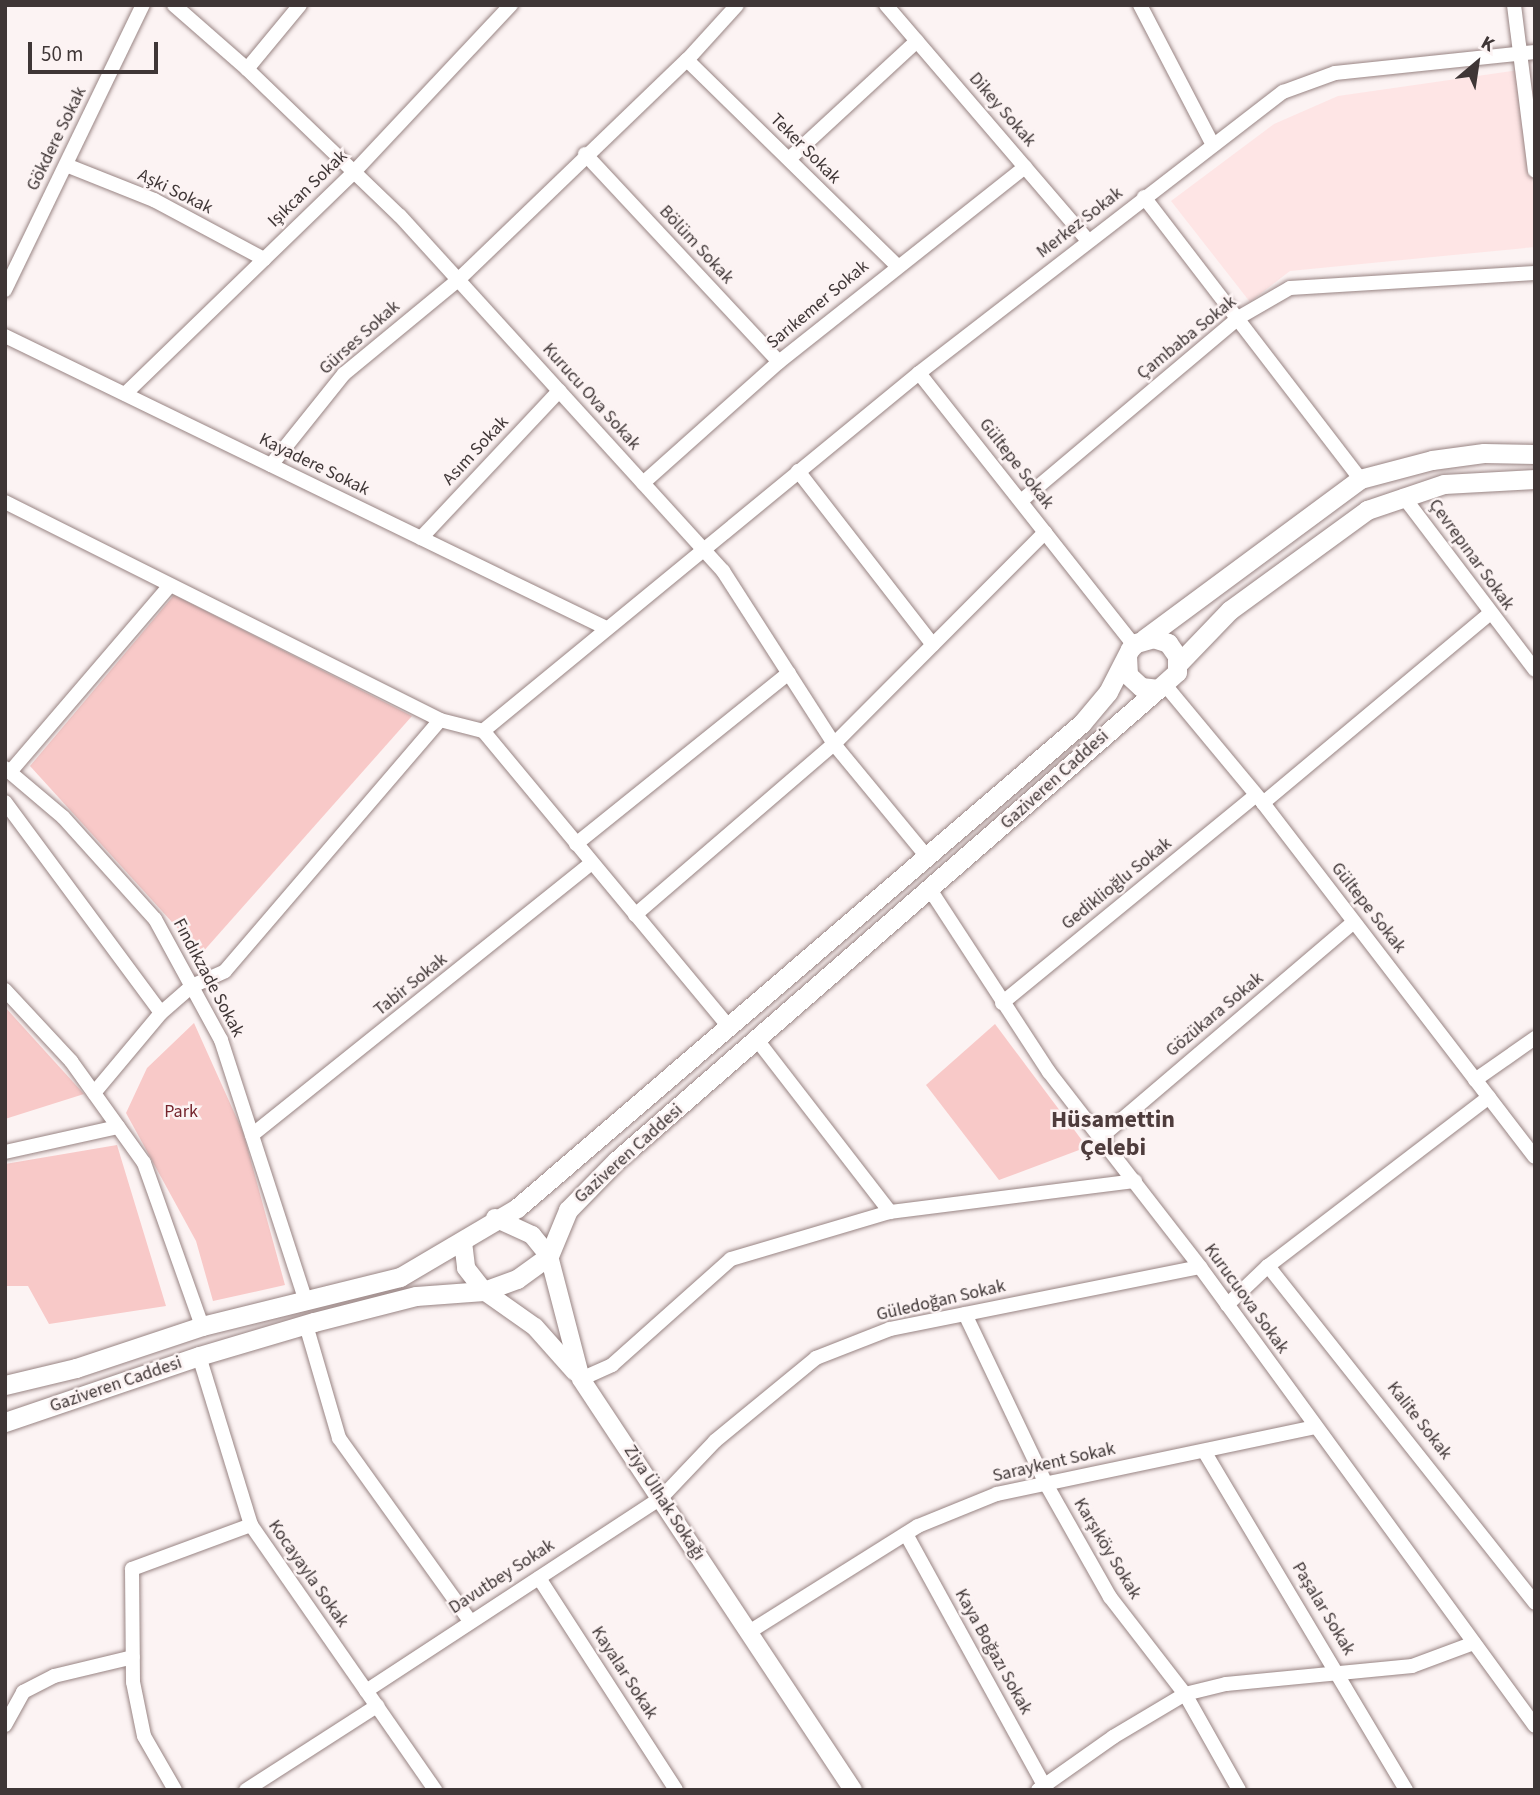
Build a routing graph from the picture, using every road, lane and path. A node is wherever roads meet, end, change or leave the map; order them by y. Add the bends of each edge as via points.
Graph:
1 (143, 5) edge
2 (174, 5) edge
3 (300, 5) edge
4 (512, 5) edge
5 (737, 5) edge
6 (886, 5) edge
7 (1140, 5) edge
8 (1514, 5) edge
9 (917, 41) junction
10 (1528, 53) edge
11 (687, 60) junction
12 (247, 69) junction
13 (1213, 145) junction
14 (585, 155) junction
15 (789, 159) junction
16 (65, 165) junction
17 (1025, 167) junction
18 (1535, 171) edge
19 (353, 173) junction
20 (1144, 197) junction
21 (1088, 241) junction
22 (264, 259) junction
23 (896, 265) junction
24 (1535, 273) edge
25 (458, 280) junction
26 (5, 290) edge
27 (1238, 318) junction
28 (7, 342) edge
29 (779, 362) junction
30 (919, 373) junction
31 (559, 391) junction
32 (125, 394) junction
33 (1535, 454) edge
34 (271, 465) junction
35 (798, 471) junction
36 (1360, 479) junction
37 (1535, 480) edge
38 (643, 483) junction
39 (1404, 496) junction
40 (1021, 501) junction
41 (5, 502) edge
42 (1045, 532) junction
43 (421, 538) junction
44 (702, 547) junction
45 (170, 585) junction
46 (1489, 614) junction
47 (606, 628) junction
48 (933, 645) junction
49 (1135, 647) junction
50 (1178, 664) junction
51 (1535, 670) edge
52 (789, 673) junction
53 (1162, 687) junction
54 (440, 720) junction
55 (483, 731) junction
56 (834, 744) junction
57 (8, 770) edge
58 (1259, 799) junction
59 (5, 802) edge
60 (576, 844) junction
61 (928, 858) junction
62 (592, 863) junction
63 (931, 891) junction
64 (635, 915) junction
65 (1354, 922) junction
66 (192, 986) junction
67 (5, 990) edge
68 (1002, 1003) junction
69 (161, 1013) junction
70 (729, 1027) junction
71 (1535, 1038) edge
72 (758, 1041) junction
73 (1475, 1080) junction
74 (94, 1093) junction
75 (1489, 1097) junction
76 (118, 1127) junction
77 (252, 1135) junction
78 (1101, 1138) junction
79 (5, 1152) edge
80 (1535, 1157) edge
81 (1135, 1181) junction
82 (890, 1212) junction
83 (495, 1218) junction
84 (463, 1242) junction
85 (549, 1256) junction
86 (1268, 1266) junction
87 (1199, 1268) junction
88 (484, 1291) junction
89 (305, 1298) junction
90 (1227, 1305) junction
91 (965, 1314) junction
92 (306, 1325) junction
93 (202, 1326) junction
94 (199, 1356) junction
95 (581, 1379) junction
96 (5, 1385) edge
97 (5, 1422) edge
98 (1315, 1427) junction
99 (1204, 1451) junction
100 (1046, 1484) junction
101 (661, 1498) junction
102 (251, 1525) junction
103 (906, 1534) junction
104 (538, 1578) junction
105 (1535, 1603) edge
106 (470, 1620) junction
107 (749, 1632) junction
108 (1474, 1643) junction
109 (133, 1657) junction
110 (1339, 1673) junction
111 (366, 1691) junction
112 (1185, 1694) junction
113 (377, 1706) junction
114 (5, 1725) edge
115 (1535, 1726) edge
116 (1043, 1788) edge
117 (176, 1790) edge
118 (246, 1790) edge
119 (435, 1790) edge
120 (676, 1790) edge
121 (853, 1790) edge
122 (1239, 1790) edge
123 (1406, 1790) edge

1 - 16 street, Gökdere Sokak
2 - 12 street, Kurucu Ova Sokak
3 - 12 street
4 - 19 street, Işıkcan Sokak
5 - 11 street, Gürses Sokak
6 - 9 street, Dikey Sokak
7 - 13 street
8 - 10 street
9 - 15 street
9 - 17 street, Dikey Sokak
10 - 13 street, Merkez Sokak via 1335,73 1283,92
10 - 18 street
11 - 14 street, Gürses Sokak
11 - 15 street, Teker Sokak
12 - 19 street, Kurucu Ova Sokak
13 - 20 street, Merkez Sokak
14 - 25 street, Gürses Sokak
14 - 29 street, Bölüm Sokak
15 - 23 street, Teker Sokak
16 - 22 street, Aşki Sokak via 154,200
16 - 26 street, Gökdere Sokak
17 - 21 street, Dikey Sokak
17 - 23 street, Sarıkemer Sokak
19 - 22 street, Işıkcan Sokak
19 - 25 street, Kurucu Ova Sokak
20 - 21 street, Merkez Sokak
20 - 27 street
21 - 30 street, Merkez Sokak
22 - 32 street, Işıkcan Sokak
23 - 29 street, Sarıkemer Sokak
24 - 27 street, Çambaba Sokak via 1290,288
25 - 31 street, Kurucu Ova Sokak
25 - 34 street, Gürses Sokak via 344,374
27 - 36 street
27 - 40 street, Çambaba Sokak
28 - 32 street, Kayadere Sokak
29 - 38 street, Sarıkemer Sokak
30 - 35 street, Merkez Sokak
30 - 40 street, Gültepe Sokak
31 - 38 street, Kurucu Ova Sokak
31 - 43 street, Asım Sokak
32 - 34 street, Kayadere Sokak
33 - 36 main road, Gaziveren Caddesi via 1485,453 1432,460
34 - 43 street, Kayadere Sokak
35 - 44 street, Merkez Sokak
35 - 48 street
36 - 49 main road, Gaziveren Caddesi
37 - 39 main road via 1444,484
38 - 44 street, Kurucu Ova Sokak
39 - 46 street, Çevrepınar Sokak
39 - 50 main road via 1367,510 1326,536 1230,610
40 - 42 street, Gültepe Sokak
41 - 45 street
42 - 48 street
42 - 49 street, Gültepe Sokak
43 - 47 street, Kayadere Sokak
44 - 47 street, Merkez Sokak
44 - 52 street, Kurucu Ova Sokak via 723,571
45 - 54 street
45 - 57 street
46 - 51 street, Çevrepınar Sokak
46 - 58 street, Gediklioğlu Sokak
47 - 55 street, Merkez Sokak
48 - 56 street
49 - 50 main road via 1168,643
49 - 53 main road via 1133,682
49 - 61 main road, Gaziveren Caddesi via 1108,692 1082,723
50 - 53 main road, Gaziveren Caddesi
52 - 56 street, Kurucu Ova Sokak
52 - 60 street
53 - 58 street, Gültepe Sokak
53 - 63 main road, Gaziveren Caddesi
54 - 55 street
54 - 66 street via 225,971
55 - 60 street
56 - 61 street, Kurucu Ova Sokak
56 - 64 street
57 - 66 street, Fındıkzade Sokak via 63,817 155,919
58 - 65 street, Gültepe Sokak
58 - 68 street, Gediklioğlu Sokak
59 - 69 street
60 - 62 street
61 - 70 main road, Gaziveren Caddesi
62 - 64 street
62 - 77 street, Tabir Sokak
63 - 68 street, Kurucuova Sokak
63 - 72 main road, Gaziveren Caddesi
64 - 70 street
65 - 73 street, Gültepe Sokak
65 - 78 street, Gözükara Sokak
66 - 69 street
66 - 77 street, Fındıkzade Sokak via 221,1040
67 - 74 street via 71,1061
68 - 78 street, Kurucuova Sokak
69 - 74 street
70 - 83 main road, Gaziveren Caddesi via 554,1178 517,1208
71 - 73 street
72 - 82 street
72 - 85 main road, Gaziveren Caddesi via 616,1161 568,1209
73 - 75 street, Gültepe Sokak
74 - 76 street
75 - 80 street, Gültepe Sokak
75 - 86 street
76 - 79 street via 50,1146
76 - 93 street via 144,1163
77 - 89 street, Fındıkzade Sokak
78 - 81 street, Kurucuova Sokak
81 - 82 street
81 - 87 street, Kurucuova Sokak
82 - 95 street via 731,1259 612,1365
83 - 84 main road, Gaziveren Caddesi
83 - 85 street via 532,1235
84 - 88 street via 466,1268
84 - 89 main road, Gaziveren Caddesi via 400,1277
85 - 88 main road, Gaziveren Caddesi via 517,1279
85 - 95 street, Ziya Ülhak Sokağı
86 - 90 street
86 - 105 street, Kalite Sokak
87 - 90 street, Kurucuova Sokak
87 - 91 street, Güledoğan Sokak
88 - 92 main road, Gaziveren Caddesi via 416,1296
88 - 95 street via 535,1327
89 - 93 main road, Gaziveren Caddesi
90 - 98 street, Kurucuova Sokak
91 - 100 street, Karşıköy Sokak
91 - 101 street, Güledoğan Sokak via 890,1329 816,1358 715,1441
92 - 94 main road, Gaziveren Caddesi
92 - 106 street via 339,1438
93 - 96 main road, Gaziveren Caddesi via 76,1368
94 - 97 main road, Gaziveren Caddesi
94 - 102 street, Kocayayla Sokak
95 - 101 street, Ziya Ülhak Sokağı
98 - 99 street, Saraykent Sokak
98 - 108 street, Kurucuova Sokak
99 - 100 street, Saraykent Sokak
99 - 110 street, Paşalar Sokak
100 - 103 street, Saraykent Sokak via 997,1494
100 - 112 street, Karşıköy Sokak via 1110,1598
101 - 104 street, Davutbey Sokak
101 - 107 street, Ziya Ülhak Sokağı
102 - 109 street via 132,1569
102 - 111 street, Kocayayla Sokak
103 - 107 street, Saraykent Sokak
103 - 116 street, Kaya Boğazı Sokak
104 - 106 street, Davutbey Sokak
104 - 120 street, Kayalar Sokak
106 - 111 street, Davutbey Sokak
107 - 121 street, Ziya Ülhak Sokağı
108 - 110 street via 1412,1666
108 - 115 street, Kurucuova Sokak
109 - 114 street via 54,1676 23,1692
109 - 117 street via 144,1735
110 - 112 street via 1226,1684
110 - 123 street, Paşalar Sokak
111 - 113 street, Kocayayla Sokak
112 - 116 street
112 - 122 street, Karşıköy Sokak
113 - 118 street
113 - 119 street, Kocayayla Sokak

